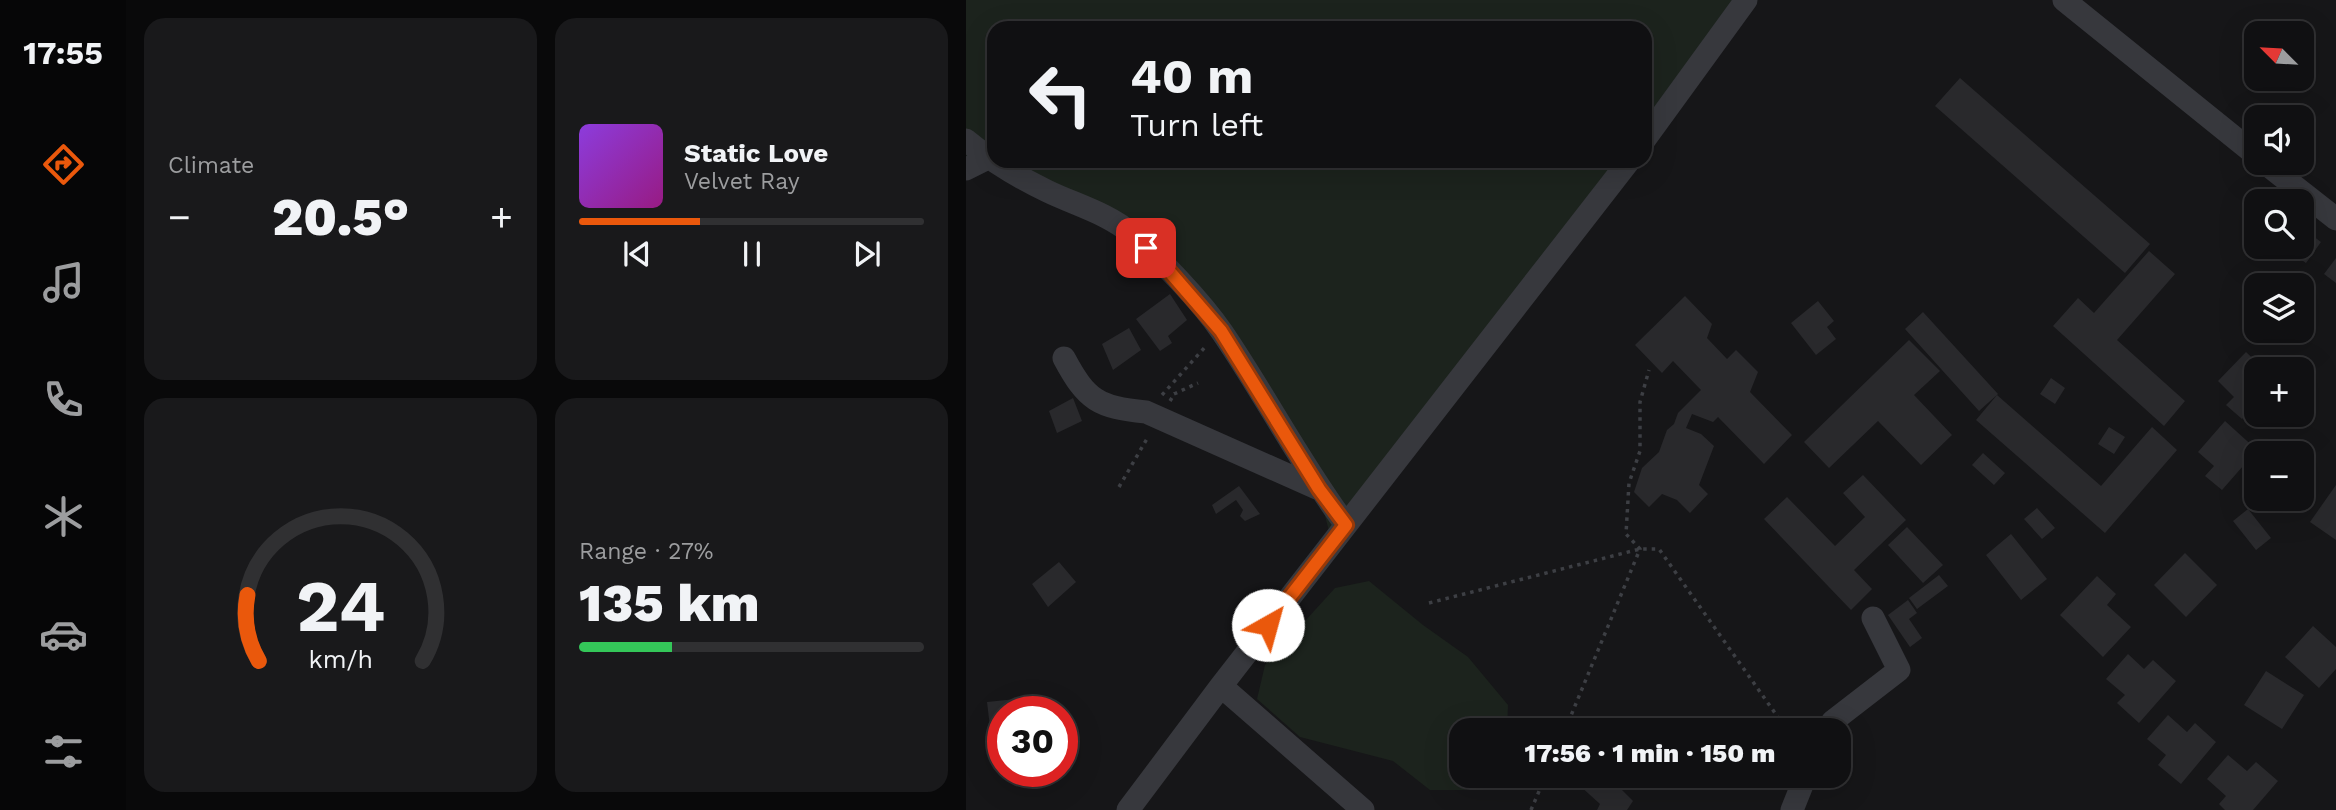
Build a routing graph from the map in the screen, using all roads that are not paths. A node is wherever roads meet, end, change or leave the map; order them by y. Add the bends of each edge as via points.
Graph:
1 (1746, 0) edge
2 (2064, 0) edge
3 (1652, 129) edge
4 (966, 140) edge
5 (2244, 145) edge
6 (987, 157) edge
7 (987, 158) edge
8 (1006, 168) edge
9 (1624, 168) edge
10 (966, 169) edge
11 (2280, 175) edge
12 (2336, 219) edge
13 (1064, 358) dead end
14 (1319, 489) junction
15 (1346, 525) junction
16 (1873, 618) dead end
17 (1221, 685) junction
18 (1837, 718) edge
19 (1800, 788) edge
20 (1128, 810) edge
21 (1363, 810) edge
22 (1792, 810) edge

1 - 3 street
2 - 5 street
4 - 6 street
7 - 10 street
8 - 14 street via 1044,190 1102,213 1163,264 1221,331
9 - 15 street
11 - 12 street
13 - 14 street via 1074,377 1099,403 1153,415
14 - 15 street
15 - 17 street
16 - 18 street via 1899,670
17 - 20 street
17 - 21 street
19 - 22 street

